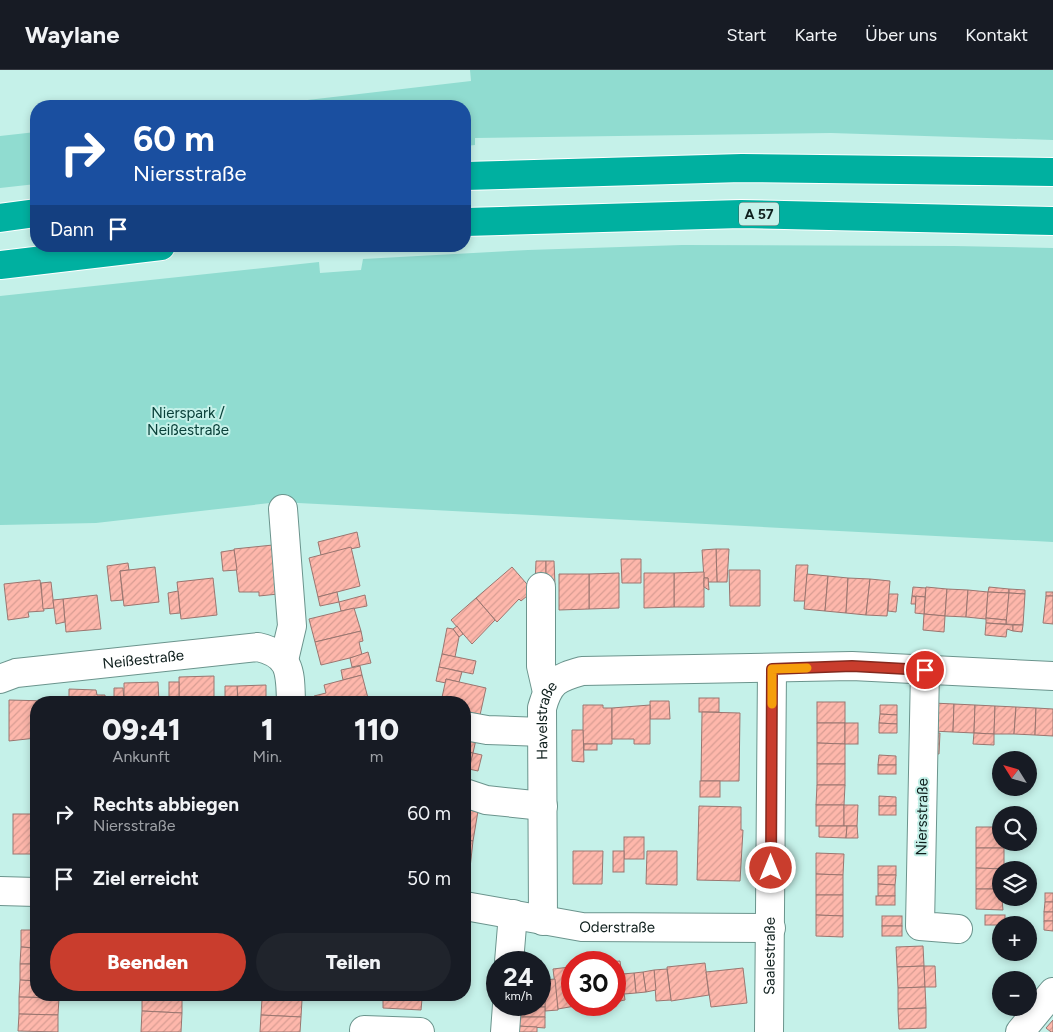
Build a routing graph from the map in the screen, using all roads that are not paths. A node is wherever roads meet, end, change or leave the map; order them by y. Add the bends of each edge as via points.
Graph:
1 (1053, 172) edge
2 (471, 176) edge
3 (30, 214) edge
4 (0, 218) edge
5 (1053, 221) edge
6 (471, 222) edge
7 (107, 252) edge
8 (0, 264) edge
9 (283, 510) dead end
10 (546, 587) dead end
11 (284, 660) junction
12 (772, 669) junction
13 (925, 670) junction
14 (1053, 676) edge
15 (0, 679) edge
16 (548, 690) junction
17 (291, 696) edge
18 (471, 727) edge
19 (542, 732) junction
20 (471, 795) edge
21 (543, 806) junction
22 (0, 891) edge
23 (30, 892) edge
24 (471, 907) edge
25 (513, 914) junction
26 (543, 921) junction
27 (771, 928) junction
28 (958, 929) dead end
29 (510, 951) edge
30 (1053, 992) edge
31 (506, 1016) edge
32 (364, 1030) dead end
33 (420, 1032) edge
34 (505, 1032) edge
35 (769, 1032) edge
36 (1020, 1032) edge

1 - 2 highway via 742,168
3 - 4 highway
5 - 6 highway, A 57 via 741,214
7 - 8 highway
9 - 11 street via 292,613
10 - 16 street via 541,666
11 - 15 street, Neißestraße via 267,650 250,648 16,673
11 - 17 street via 290,676
12 - 13 street via 852,666
12 - 16 street, Havelstraße via 582,671 560,677
12 - 27 street, Saalestraße
13 - 14 street
13 - 28 street, Niersstraße via 920,926
16 - 19 street, Havelstraße via 542,708
18 - 19 street
19 - 21 street, Havelstraße
20 - 21 street via 486,800
21 - 26 street, Havelstraße
22 - 23 street
24 - 25 street, Oderstraße
25 - 26 street, Oderstraße
25 - 29 street
26 - 27 street, Oderstraße via 582,927
27 - 35 street, Saalestraße
30 - 36 street
31 - 34 street
32 - 33 street

